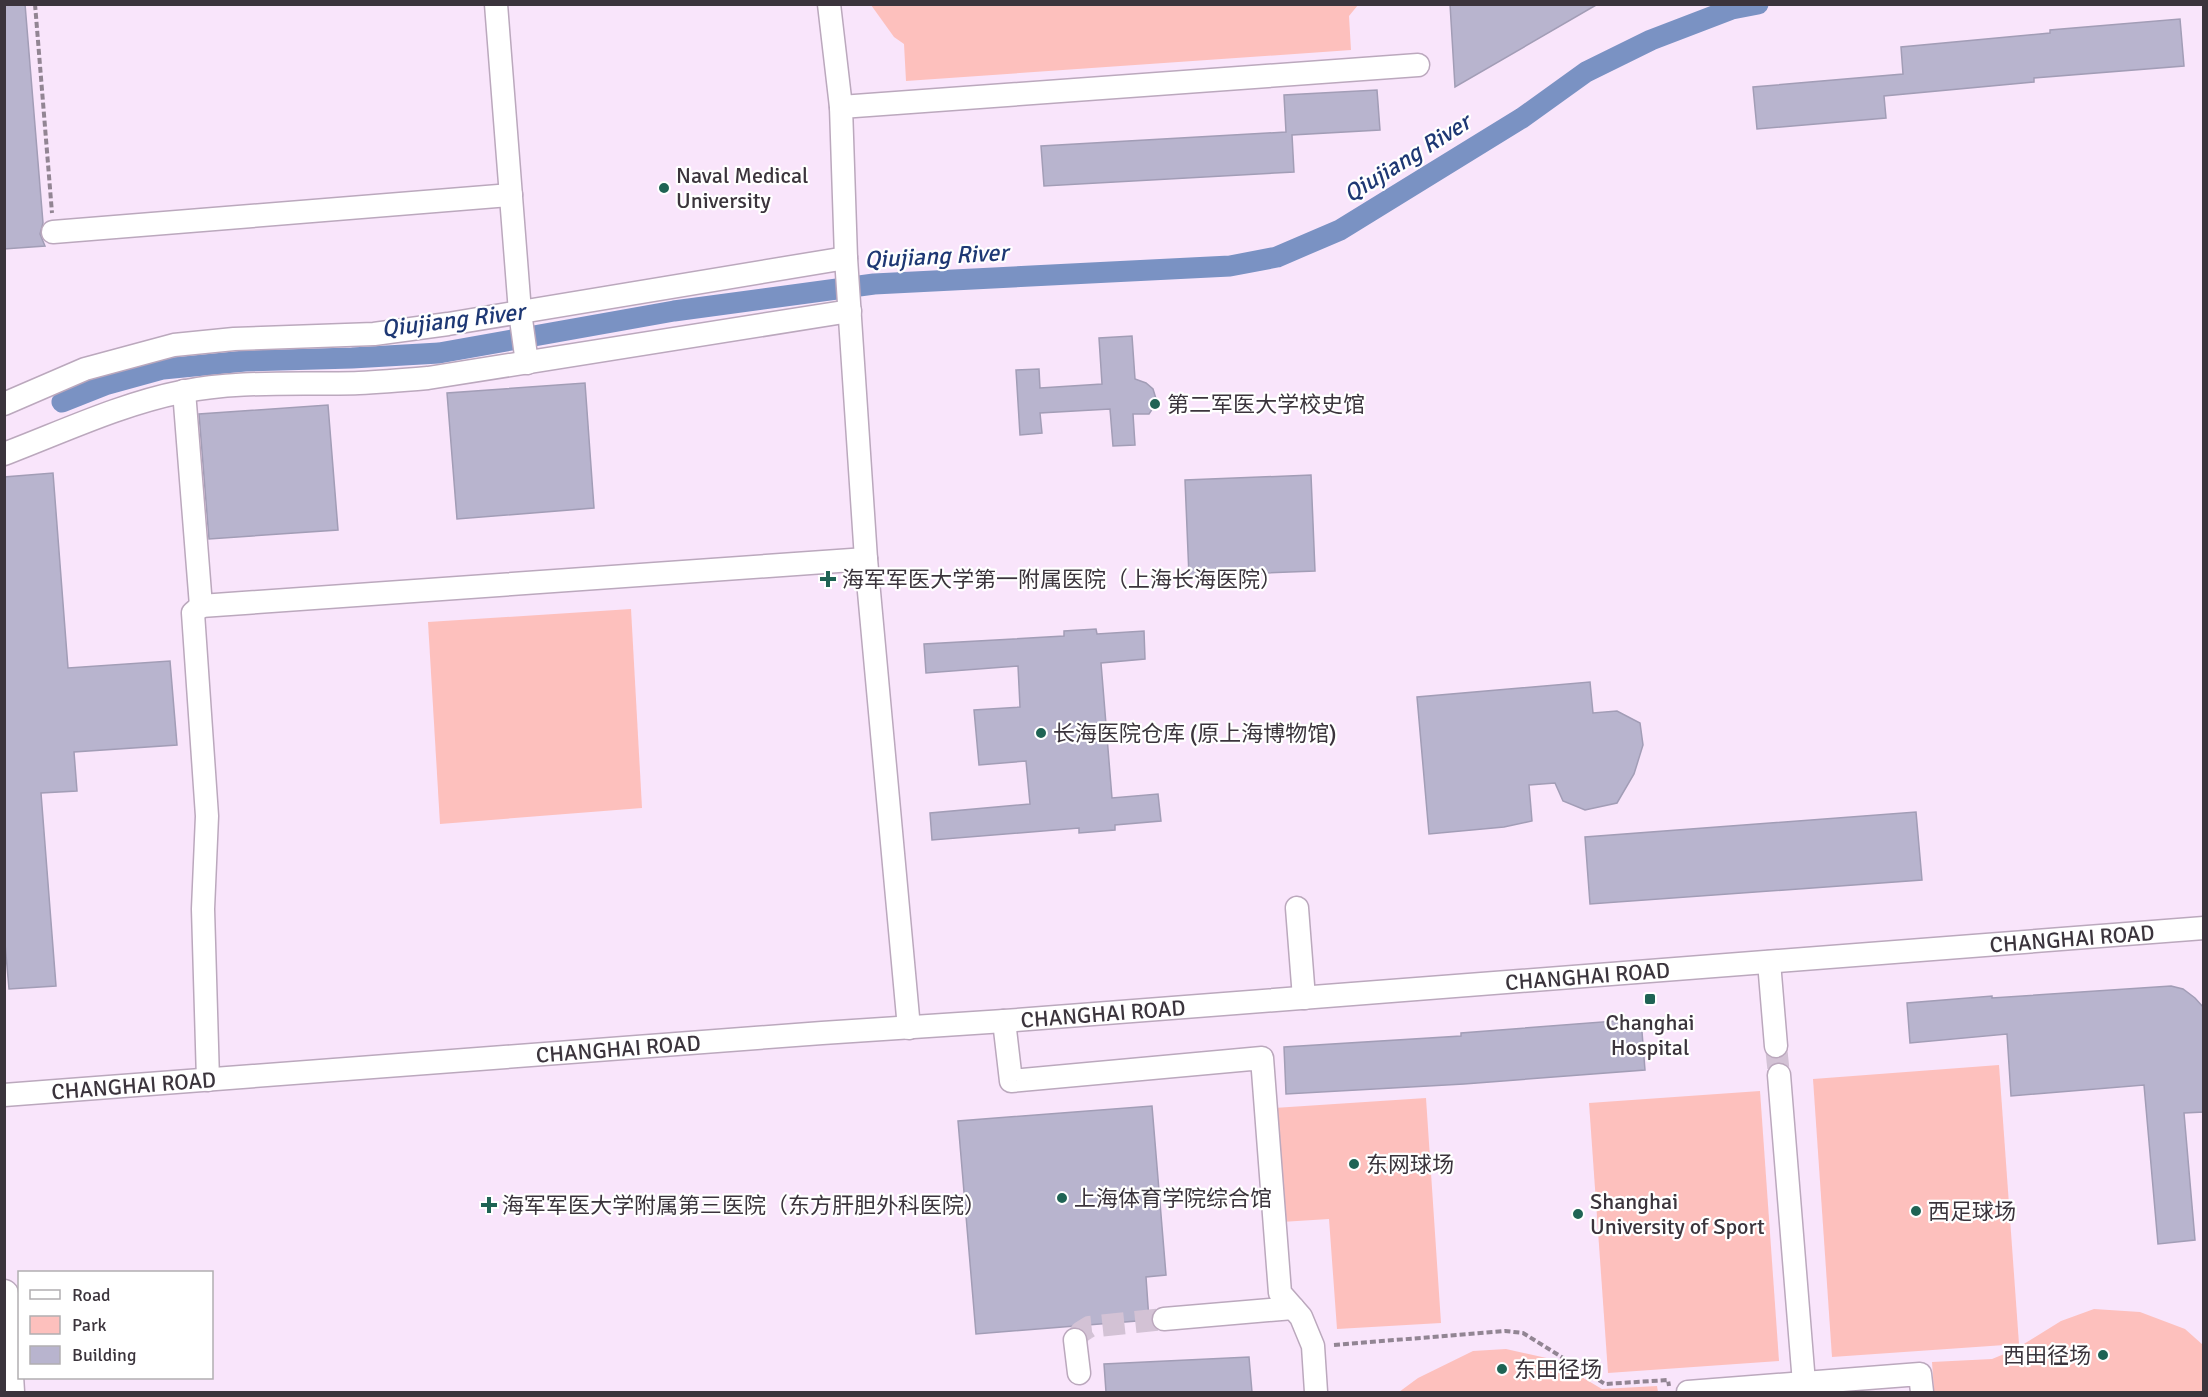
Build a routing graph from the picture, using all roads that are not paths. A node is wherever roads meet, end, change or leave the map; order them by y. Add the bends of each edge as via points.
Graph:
1 (496, 4) edge
2 (829, 4) edge
3 (1418, 65) dead end
4 (841, 107) junction
5 (511, 195) junction
6 (53, 232) road end
7 (847, 264) junction
8 (850, 307) junction
9 (521, 318) junction
10 (526, 356) junction
11 (184, 391) junction
12 (4, 404) edge
13 (4, 454) edge
14 (866, 558) junction
15 (201, 606) junction
16 (1297, 908) dead end
17 (2204, 928) edge
18 (1769, 962) junction
19 (1304, 998) junction
20 (1004, 1021) junction
21 (909, 1028) junction
22 (1776, 1046) tunnel mouth
23 (1779, 1075) tunnel mouth
24 (208, 1080) junction
25 (4, 1095) edge
26 (4, 1294) edge
27 (1293, 1308) junction
28 (1164, 1319) tunnel mouth
29 (1075, 1340) dead end
30 (1079, 1373) dead end
31 (1804, 1383) junction
32 (10, 1392) edge
33 (1316, 1392) edge
34 (1688, 1392) edge
35 (1922, 1392) edge

1 - 5 street
2 - 4 street
3 - 4 street
4 - 7 street
5 - 6 street
5 - 9 street
7 - 8 street
7 - 9 street
8 - 10 street
8 - 14 street
9 - 10 street
9 - 12 street via 374,334 174,345 85,369
10 - 11 street via 428,378
11 - 13 street
11 - 15 street
14 - 15 street
14 - 21 street
15 - 24 street via 193,613 207,816 203,909
16 - 19 street
17 - 18 street, CHANGHAI ROAD
18 - 19 street, CHANGHAI ROAD
18 - 22 street
19 - 20 street, CHANGHAI ROAD
20 - 21 street, CHANGHAI ROAD
20 - 27 street via 1011,1082 1262,1058 1280,1293
21 - 24 street, CHANGHAI ROAD
23 - 31 street
24 - 25 street, CHANGHAI ROAD
26 - 32 main road
27 - 28 street
27 - 33 street via 1313,1346
29 - 30 street
31 - 34 street
31 - 35 street via 1920,1374

